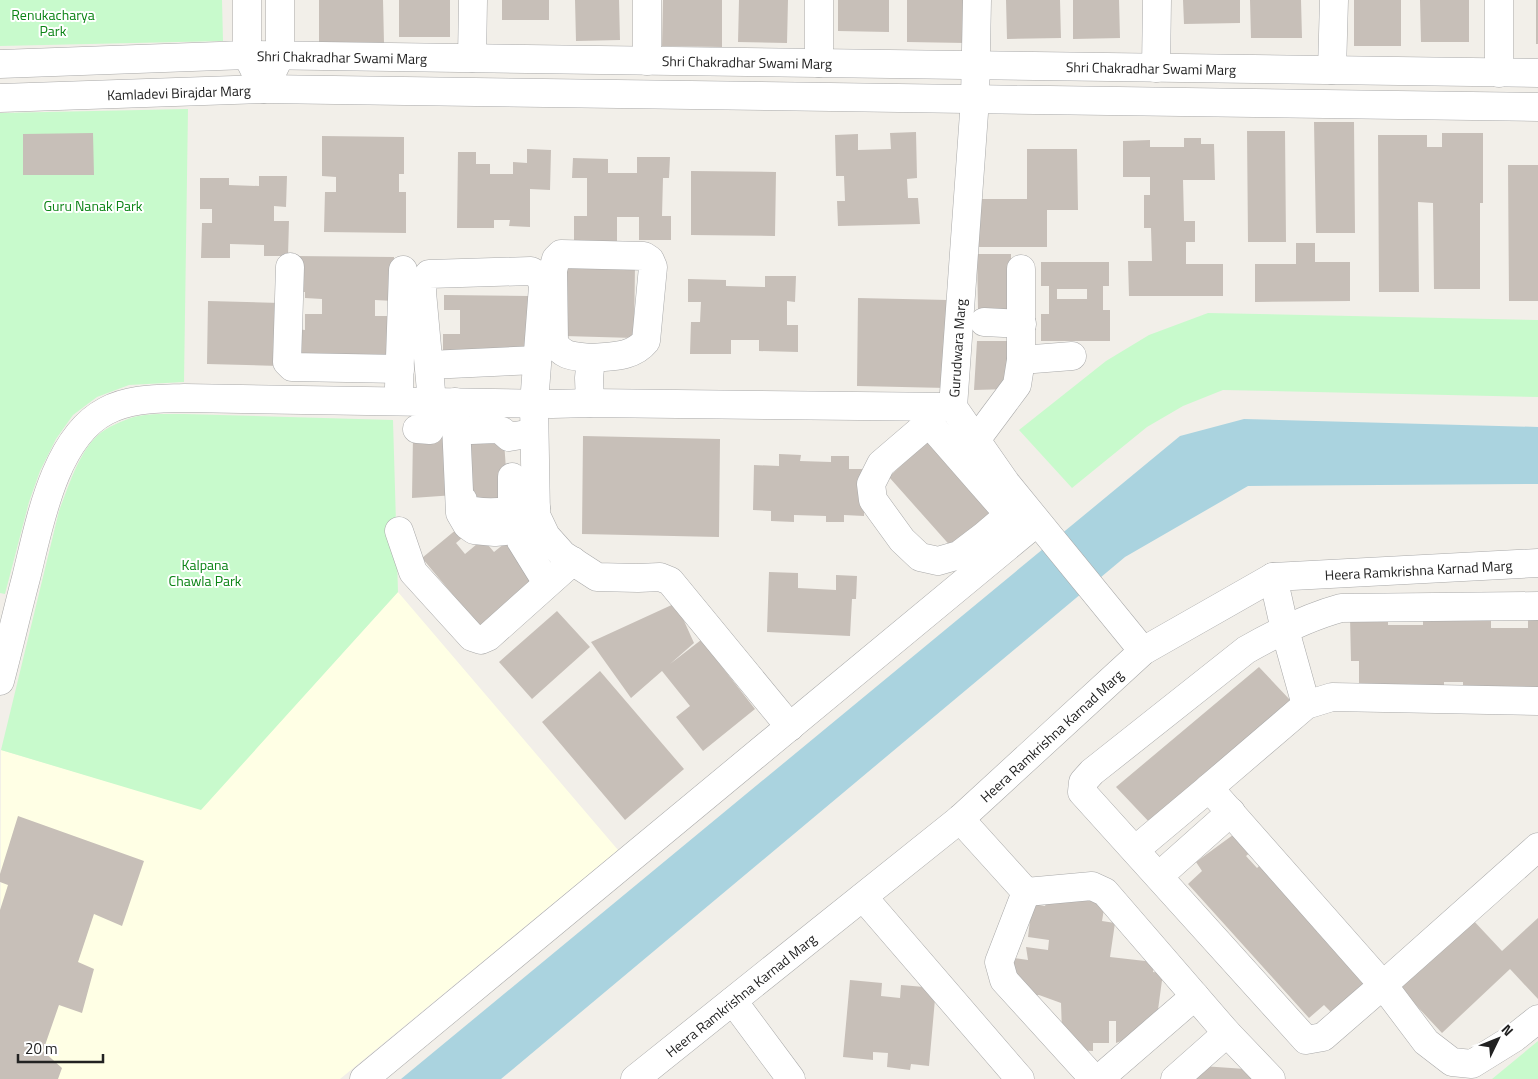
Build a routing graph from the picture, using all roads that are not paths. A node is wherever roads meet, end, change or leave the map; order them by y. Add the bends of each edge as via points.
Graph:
1 (247, 0) edge
2 (280, 0) edge
3 (473, 0) edge
4 (647, 0) edge
5 (819, 0) edge
6 (977, 0) edge
7 (1157, 0) edge
8 (1334, 0) edge
9 (1499, 0) edge
10 (247, 55) junction
11 (280, 56) junction
12 (472, 58) junction
13 (647, 61) junction
14 (818, 63) junction
15 (0, 64) edge
16 (976, 66) junction
17 (1156, 68) junction
18 (1332, 70) junction
19 (1498, 73) junction
20 (1538, 73) edge
21 (264, 89) junction
22 (0, 98) edge
23 (975, 99) junction
24 (1538, 107) edge
25 (290, 267) dead end
26 (1021, 269) dead end
27 (403, 270) dead end
28 (984, 322) dead end
29 (1022, 324) junction
30 (1072, 356) dead end
31 (591, 358) junction
32 (538, 360) junction
33 (1021, 360) junction
34 (429, 365) junction
35 (400, 369) junction
36 (399, 401) junction
37 (444, 402) junction
38 (590, 403) junction
39 (534, 404) junction
40 (953, 408) junction
41 (418, 429) dead end
42 (471, 430) dead end
43 (534, 433) junction
44 (977, 455) junction
45 (512, 477) dead end
46 (462, 500) dead end
47 (525, 515) junction
48 (1040, 526) junction
49 (399, 531) dead end
50 (573, 560) junction
51 (1538, 563) edge
52 (1272, 577) junction
53 (548, 583) junction
54 (1538, 606) edge
55 (1284, 630) junction
56 (1144, 651) junction
57 (0, 682) edge
58 (1538, 701) edge
59 (1306, 705) junction
60 (790, 727) junction
61 (1209, 788) junction
62 (1231, 812) junction
63 (960, 819) junction
64 (1538, 847) edge
65 (1135, 850) junction
66 (1158, 876) junction
67 (1026, 892) junction
68 (862, 897) junction
69 (1383, 985) junction
70 (1195, 996) junction
71 (733, 1001) junction
72 (1538, 1019) edge
73 (1227, 1034) junction
74 (364, 1079) edge
75 (636, 1079) edge
76 (791, 1079) edge
77 (1020, 1079) edge
78 (1094, 1079) edge
79 (1099, 1079) edge
80 (1175, 1079) edge
81 (1271, 1079) edge

1 - 10 street
2 - 11 street, Kamladevi Birajdar Marg
3 - 12 street
4 - 13 street
5 - 14 street
6 - 16 street, Gurudwara Marg
7 - 17 street
8 - 18 street
9 - 19 street
10 - 11 street, Shri Chakradhar Swami Marg
10 - 15 street
10 - 21 street, Shri Chakradhar Swami Marg
11 - 12 street, Shri Chakradhar Swami Marg
11 - 21 street, Kamladevi Birajdar Marg
12 - 13 street, Shri Chakradhar Swami Marg
13 - 14 street, Shri Chakradhar Swami Marg
14 - 16 street, Shri Chakradhar Swami Marg
16 - 17 street, Shri Chakradhar Swami Marg
16 - 23 street, Gurudwara Marg
17 - 18 street, Shri Chakradhar Swami Marg
18 - 19 street, Shri Chakradhar Swami Marg
19 - 20 street, Shri Chakradhar Swami Marg
21 - 22 street, Kamladevi Birajdar Marg
21 - 23 street
23 - 24 street
23 - 40 street, Gurudwara Marg
25 - 35 street via 287,362 292,367
26 - 29 street
27 - 35 street
28 - 29 street
29 - 33 street
30 - 33 street
31 - 31 street via 565,354 554,342 553,270 556,259 561,254 644,256 653,268 646,341 623,356
31 - 38 street
32 - 34 street
32 - 34 street via 543,286 540,276 531,272 429,274 423,282 422,292
32 - 39 street
33 - 44 street via 1017,385
34 - 37 street
35 - 36 street
36 - 37 street
36 - 57 street via 184,398 132,400 105,411 85,426 69,447 52,484
37 - 39 street
37 - 41 street via 430,430
37 - 47 street via 460,513 467,525 474,530 505,531
38 - 39 street
38 - 40 street
39 - 43 street
40 - 44 street, Gurudwara Marg
42 - 43 street via 496,429 509,437
43 - 47 street
44 - 44 street via 930,426 922,428 881,464 871,484 873,500 902,540 920,558 938,561 959,555 1004,519 1005,510
44 - 48 street, Gurudwara Marg
45 - 47 street
46 - 47 street via 462,507 471,511
47 - 50 street via 564,555
47 - 53 street via 521,541
48 - 56 street, Gurudwara Marg
48 - 60 street
49 - 53 street via 413,572 472,637 481,640 488,637
50 - 53 street
50 - 60 street via 597,577 660,577 670,581
51 - 52 street, Heera Ramkrishna Karnad Marg
52 - 55 street
52 - 56 street, Heera Ramkrishna Karnad Marg
54 - 55 street via 1341,608 1318,614
55 - 59 street
55 - 65 street via 1246,650 1083,782 1082,792
56 - 63 street, Heera Ramkrishna Karnad Marg
58 - 59 street via 1332,697
59 - 61 street
60 - 74 street
61 - 62 street
61 - 65 street
62 - 66 street
62 - 69 street
63 - 67 street
63 - 68 street, Heera Ramkrishna Karnad Marg
64 - 69 street
65 - 66 street
66 - 69 street via 1306,1040 1323,1037
67 - 70 street via 1092,886 1105,892
67 - 78 street via 999,962 1004,980
68 - 71 street, Heera Ramkrishna Karnad Marg
68 - 77 street
69 - 72 street via 1426,1042 1452,1062 1472,1064
70 - 73 street
70 - 79 street
71 - 75 street, Heera Ramkrishna Karnad Marg
71 - 76 street
73 - 80 street
73 - 81 street

